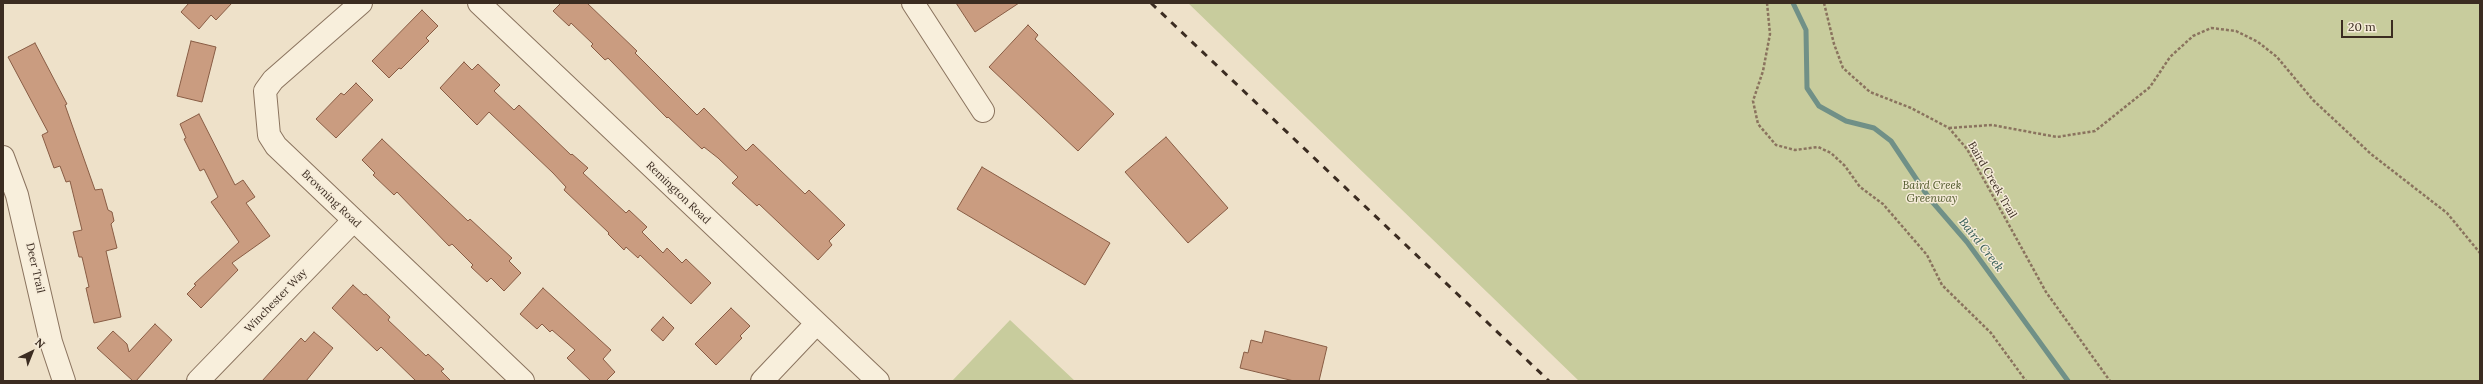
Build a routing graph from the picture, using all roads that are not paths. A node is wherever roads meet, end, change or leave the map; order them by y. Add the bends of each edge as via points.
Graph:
1 (361, 3) edge
2 (479, 3) edge
3 (913, 3) edge
4 (983, 110) dead end
5 (3, 156) edge
6 (10, 195) edge
7 (354, 220) junction
8 (816, 324) junction
9 (64, 381) edge
10 (198, 381) edge
11 (523, 381) edge
12 (762, 381) edge
13 (878, 381) edge

1 - 7 street, Browning Road via 273,80 265,91 267,124 272,140
2 - 8 street, Remington Road
3 - 4 street
5 - 6 street, Deer Trail
6 - 9 street, Deer Trail
7 - 10 street, Winchester Way
7 - 11 street, Browning Road
8 - 12 street
8 - 13 street, Remington Road

